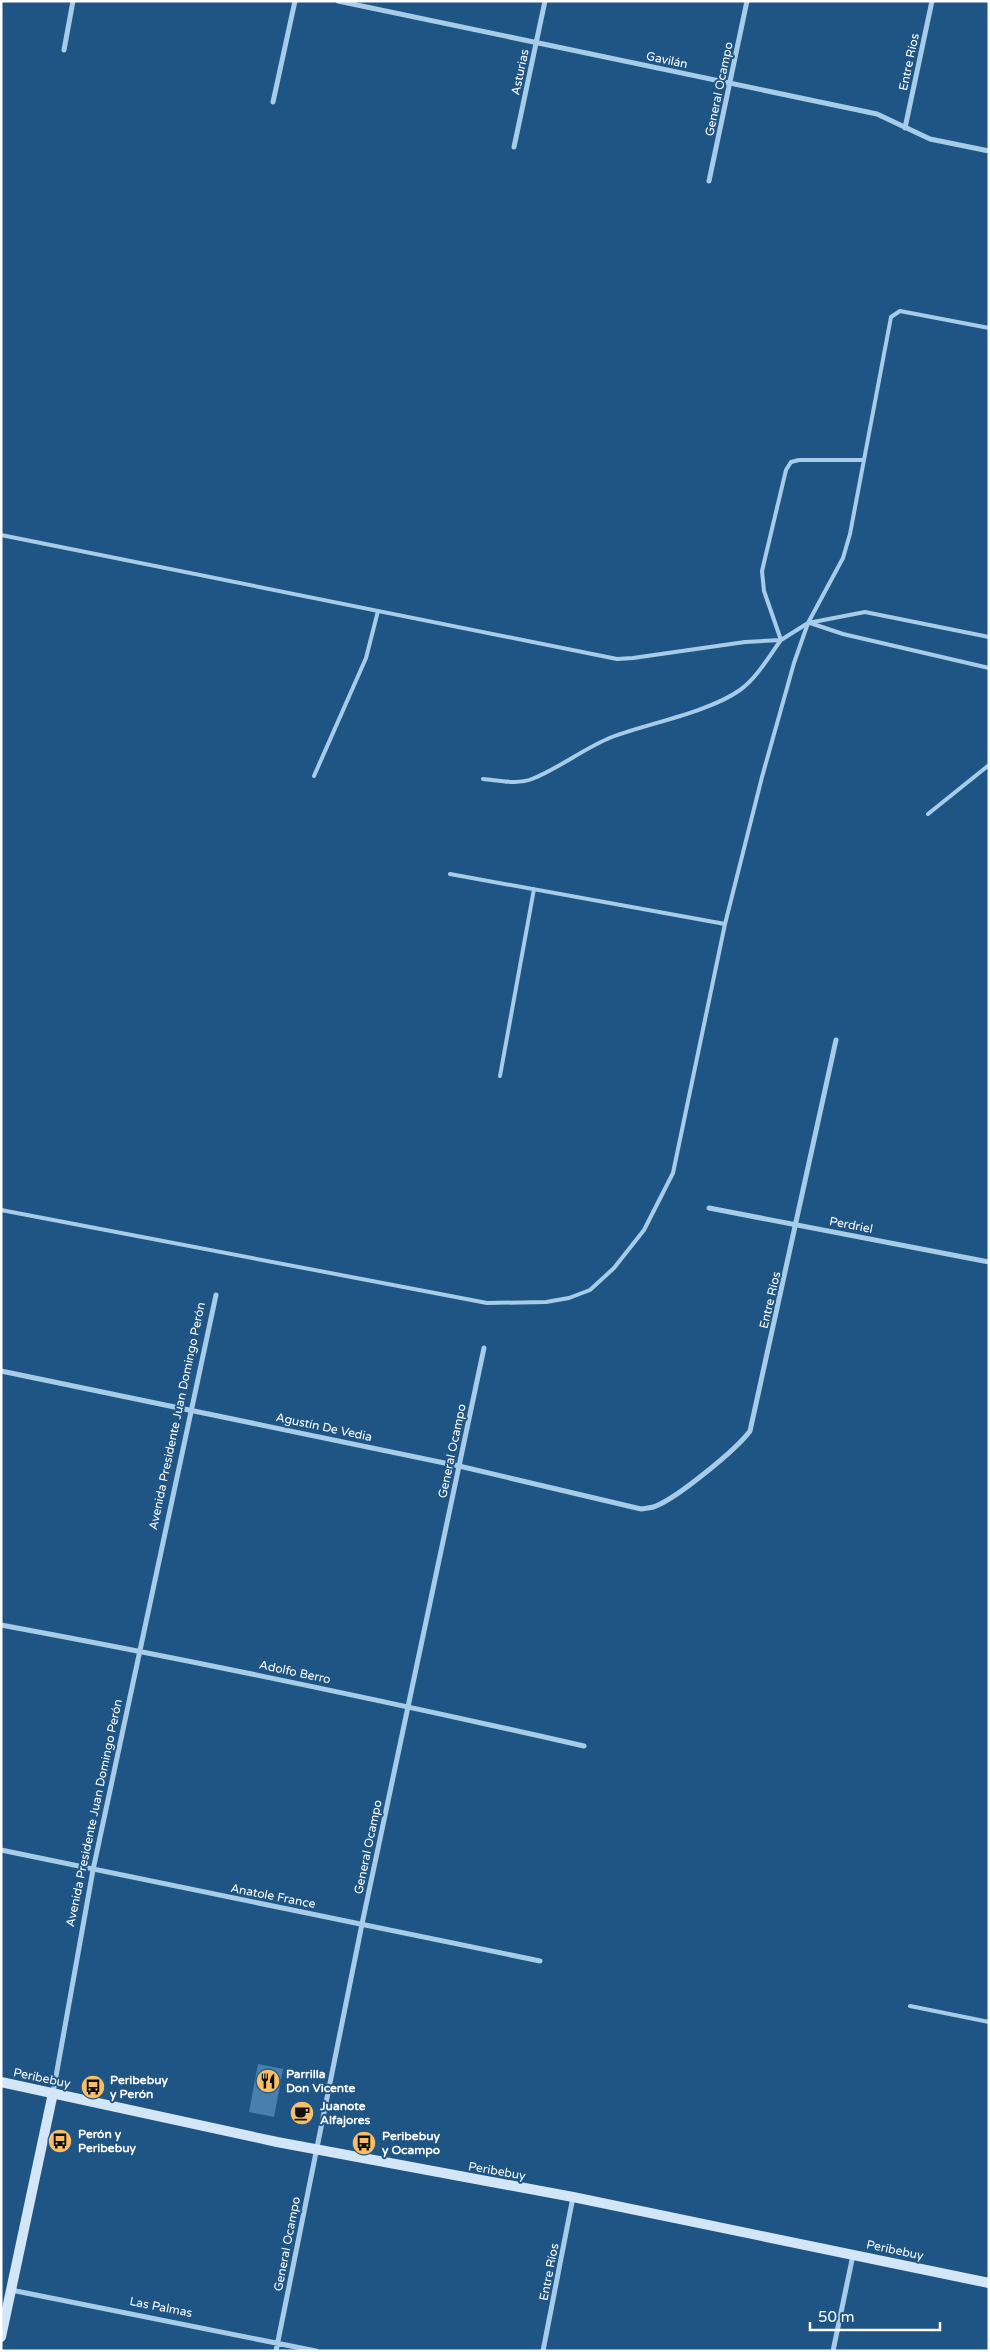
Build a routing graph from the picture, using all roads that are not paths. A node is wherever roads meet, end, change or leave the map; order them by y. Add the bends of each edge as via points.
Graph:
1 (73, 1) edge
2 (295, 1) edge
3 (338, 1) edge
4 (545, 1) edge
5 (747, 1) edge
6 (932, 1) edge
7 (536, 43) junction
8 (64, 50) dead end
9 (731, 84) junction
10 (273, 102) dead end
11 (905, 128) junction
12 (514, 147) dead end
13 (989, 151) edge
14 (710, 181) dead end
15 (989, 328) edge
16 (862, 460) junction
17 (1, 535) edge
18 (378, 611) junction
19 (808, 623) junction
20 (989, 637) edge
21 (781, 640) junction
22 (989, 668) edge
23 (989, 765) edge
24 (314, 776) dead end
25 (482, 780) dead end
26 (928, 814) dead end
27 (450, 874) dead end
28 (534, 889) junction
29 (725, 924) junction
30 (836, 1040) dead end
31 (500, 1076) dead end
32 (709, 1208) dead end
33 (1, 1210) edge
34 (797, 1224) junction
35 (989, 1262) edge
36 (216, 1295) dead end
37 (484, 1348) dead end
38 (1, 1371) edge
39 (192, 1410) junction
40 (459, 1466) junction
41 (641, 1509) joint
42 (1, 1624) edge
43 (140, 1650) junction
44 (408, 1706) junction
45 (584, 1746) dead end
46 (1, 1850) edge
47 (93, 1870) junction
48 (362, 1924) junction
49 (540, 1961) dead end
50 (910, 2006) dead end
51 (989, 2022) edge
52 (1, 2082) edge
53 (53, 2093) junction
54 (315, 2150) junction
55 (573, 2197) junction
56 (854, 2254) junction
57 (989, 2283) edge
58 (6, 2289) edge
59 (1, 2337) edge
60 (278, 2342) junction
61 (276, 2351) edge
62 (316, 2351) edge
63 (543, 2351) edge
64 (833, 2351) edge

1 - 8 street
2 - 10 street
3 - 7 street, Gavilán
4 - 7 street, Asturias
5 - 9 street, General Ocampo
6 - 11 street, Entre Ríos
7 - 9 street, Gavilán
7 - 12 street, Asturias
9 - 11 street, Gavilán via 876,114
9 - 14 street, General Ocampo
11 - 13 street, Gavilán via 930,139
15 - 16 lane via 900,311 890,317
16 - 19 lane via 843,558
16 - 21 lane via 799,460 791,462 786,470 762,571 764,591
17 - 18 lane
18 - 21 lane via 617,659
18 - 24 lane via 366,658
19 - 20 lane via 865,612
19 - 21 lane
19 - 22 lane
19 - 29 lane via 762,777
21 - 25 lane via 742,689 721,701 612,737 530,780
23 - 26 lane
27 - 28 lane
28 - 29 lane
28 - 31 lane
29 - 33 lane via 672,1173 644,1230 614,1268 590,1290 546,1302 487,1303
30 - 34 street, Entre Ríos
32 - 34 street, Perdriel
34 - 35 street, Perdriel
34 - 41 street, Entre Ríos via 750,1432 740,1444 672,1496 655,1506
36 - 39 street, Avenida Presidente Juan Domingo Perón
37 - 40 street, General Ocampo
38 - 39 street, Agustín De Vedia
39 - 40 street, Agustín De Vedia
39 - 43 street, Avenida Presidente Juan Domingo Perón
40 - 41 street, Agustín De Vedia
40 - 44 street, General Ocampo
42 - 43 street, Adolfo Berro
43 - 44 street, Adolfo Berro
43 - 47 street, Avenida Presidente Juan Domingo Perón
44 - 45 street, Adolfo Berro
44 - 48 street, General Ocampo
46 - 47 street, Anatole France
47 - 48 street, Anatole France
47 - 53 street, Avenida Presidente Juan Domingo Perón
48 - 49 street, Anatole France
48 - 54 street, General Ocampo
50 - 51 lane
52 - 53 street, Peribebuy
53 - 54 street, Peribebuy
53 - 58 street, Avenida Presidente Juan Domingo Perón
54 - 55 street, Peribebuy
54 - 60 street, General Ocampo
55 - 56 street, Peribebuy
55 - 63 street, Entre Ríos
56 - 57 street, Peribebuy
56 - 64 street
58 - 59 street, Avenida Presidente Juan Domingo Perón
58 - 60 street, Las Palmas
60 - 61 street, General Ocampo
60 - 62 street, Las Palmas

